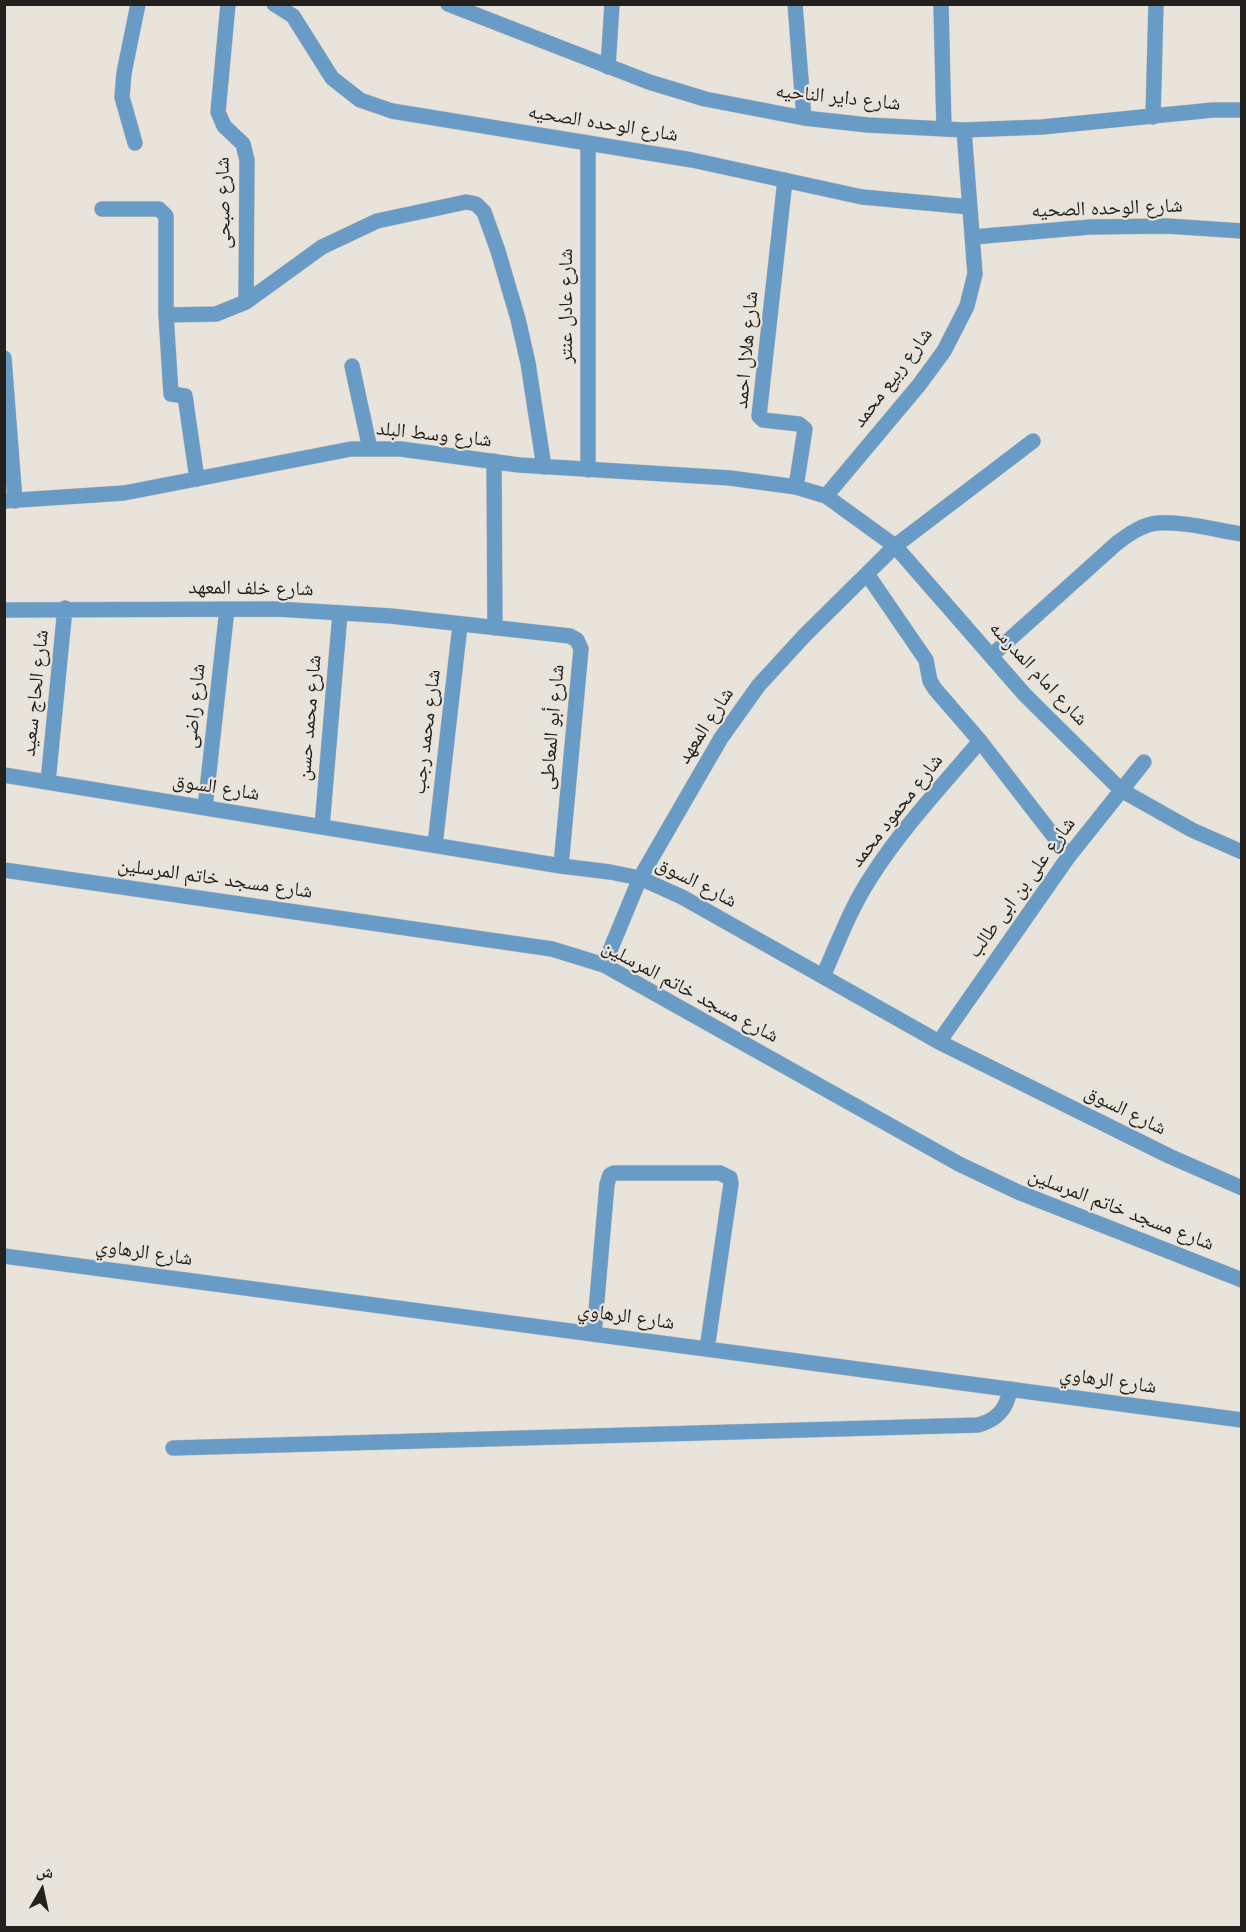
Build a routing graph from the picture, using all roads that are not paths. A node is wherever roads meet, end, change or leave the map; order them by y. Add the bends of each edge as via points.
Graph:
1 (138, 4) edge
2 (228, 4) edge
3 (274, 4) edge
4 (612, 4) edge
5 (795, 4) edge
6 (941, 4) edge
7 (1156, 4) edge
8 (455, 6) edge
9 (608, 67) junction
10 (1242, 110) edge
11 (1153, 117) junction
12 (804, 118) junction
13 (944, 129) junction
14 (964, 130) junction
15 (135, 143) dead end
16 (588, 143) junction
17 (785, 180) junction
18 (970, 207) junction
19 (102, 209) dead end
20 (1242, 231) edge
21 (973, 237) junction
22 (246, 302) junction
23 (166, 315) junction
24 (4, 358) edge
25 (352, 366) dead end
26 (1033, 441) dead end
27 (370, 449) junction
28 (494, 461) junction
29 (544, 467) junction
30 (588, 470) junction
31 (198, 479) junction
32 (796, 487) junction
33 (826, 496) junction
34 (10, 501) edge
35 (1242, 534) edge
36 (895, 546) junction
37 (867, 574) junction
38 (65, 608) junction
39 (227, 609) junction
40 (4, 610) edge
41 (340, 613) junction
42 (460, 625) junction
43 (495, 628) junction
44 (991, 656) junction
45 (980, 741) junction
46 (1144, 762) dead end
47 (4, 775) edge
48 (48, 782) junction
49 (1121, 790) junction
50 (205, 808) junction
51 (322, 827) junction
52 (435, 845) junction
53 (1242, 852) edge
54 (1069, 856) junction
55 (561, 866) junction
56 (4, 870) edge
57 (640, 878) junction
58 (604, 965) junction
59 (823, 976) junction
60 (939, 1042) junction
61 (1242, 1188) edge
62 (4, 1256) edge
63 (1242, 1280) edge
64 (594, 1334) junction
65 (707, 1349) junction
66 (1010, 1389) junction
67 (1242, 1420) edge
68 (173, 1448) dead end

1 - 15 street via 122,97
2 - 22 street, شارع صبحى via 218,112 224,126 243,144 247,160
3 - 16 street, شارع الوحده الصحيه via 293,16 332,78 360,100 392,111
4 - 9 street
5 - 12 street
6 - 13 street
7 - 11 street
8 - 9 street, شارع داير الناحيه
9 - 12 street, شارع داير الناحيه via 705,99
10 - 11 street, شارع داير الناحيه
11 - 14 street, شارع داير الناحيه
12 - 13 street, شارع داير الناحيه
13 - 14 street, شارع داير الناحيه
14 - 18 street, شارع ربيع محمد
16 - 17 street, شارع الوحده الصحيه
16 - 30 street, شارع عادل عنتر
17 - 18 street, شارع الوحده الصحيه via 862,197
17 - 32 street, شارع هلال احمد via 759,416 763,420 799,424 805,429
18 - 21 street, شارع ربيع محمد
19 - 23 street via 163,211
20 - 21 street, شارع الوحده الصحيه via 1167,226 1090,227
21 - 33 street, شارع ربيع محمد via 975,274 967,306 944,351
22 - 23 street via 216,314
22 - 29 street via 322,248 366,225 466,202 476,204 484,212 508,285 528,363
23 - 31 street via 171,394 185,396
24 - 34 street
25 - 27 street
26 - 36 street, شارع المعهد
27 - 28 street, شارع وسط البلد
27 - 31 street, شارع وسط البلد via 351,449
28 - 29 street, شارع وسط البلد
28 - 43 street
29 - 30 street, شارع وسط البلد
30 - 32 street, شارع وسط البلد via 730,478
31 - 34 street, شارع وسط البلد via 124,493
32 - 33 street, شارع وسط البلد
33 - 36 street, شارع امام المدرسه
35 - 44 street via 1157,523 1133,531
36 - 37 street, شارع المعهد
36 - 44 street, شارع امام المدرسه
37 - 45 street via 926,660 935,689
37 - 57 street, شارع المعهد via 759,685 720,738
38 - 39 street, شارع خلف المعهد
38 - 40 street, شارع خلف المعهد
38 - 48 street, شارع الحاج سعيد
39 - 41 street, شارع خلف المعهد
39 - 50 street, شارع راضى
41 - 42 street, شارع خلف المعهد
41 - 51 street, شارع محمد حسن
42 - 43 street, شارع خلف المعهد
42 - 52 street, شارع محمد رجب
43 - 55 street, شارع أبو المعاطى via 570,636 581,649
44 - 49 street, شارع امام المدرسه
45 - 54 street
45 - 59 street, شارع محمود محمد via 875,870
46 - 49 street, شارع على بن ابى طالب
47 - 48 street, شارع السوق
48 - 50 street, شارع السوق
49 - 53 street, شارع امام المدرسه via 1192,830
49 - 54 street, شارع على بن ابى طالب
50 - 51 street, شارع السوق
51 - 52 street, شارع السوق
52 - 55 street, شارع السوق
54 - 60 street, شارع على بن ابى طالب
55 - 57 street, شارع السوق
56 - 58 street, شارع مسجد خاتم المرسلين via 552,949
57 - 58 street, شارع المعهد
57 - 59 street, شارع السوق via 682,897
58 - 63 street, شارع مسجد خاتم المرسلين via 959,1164 1018,1192
59 - 60 street, شارع السوق
60 - 61 street, شارع السوق
62 - 64 street, شارع الرهاوي
64 - 65 street, شارع الرهاوي
64 - 65 street via 610,1175 720,1173 730,1178 731,1184
65 - 66 street, شارع الرهاوي
66 - 67 street, شارع الرهاوي
66 - 68 street via 1009,1400 997,1417 978,1425

